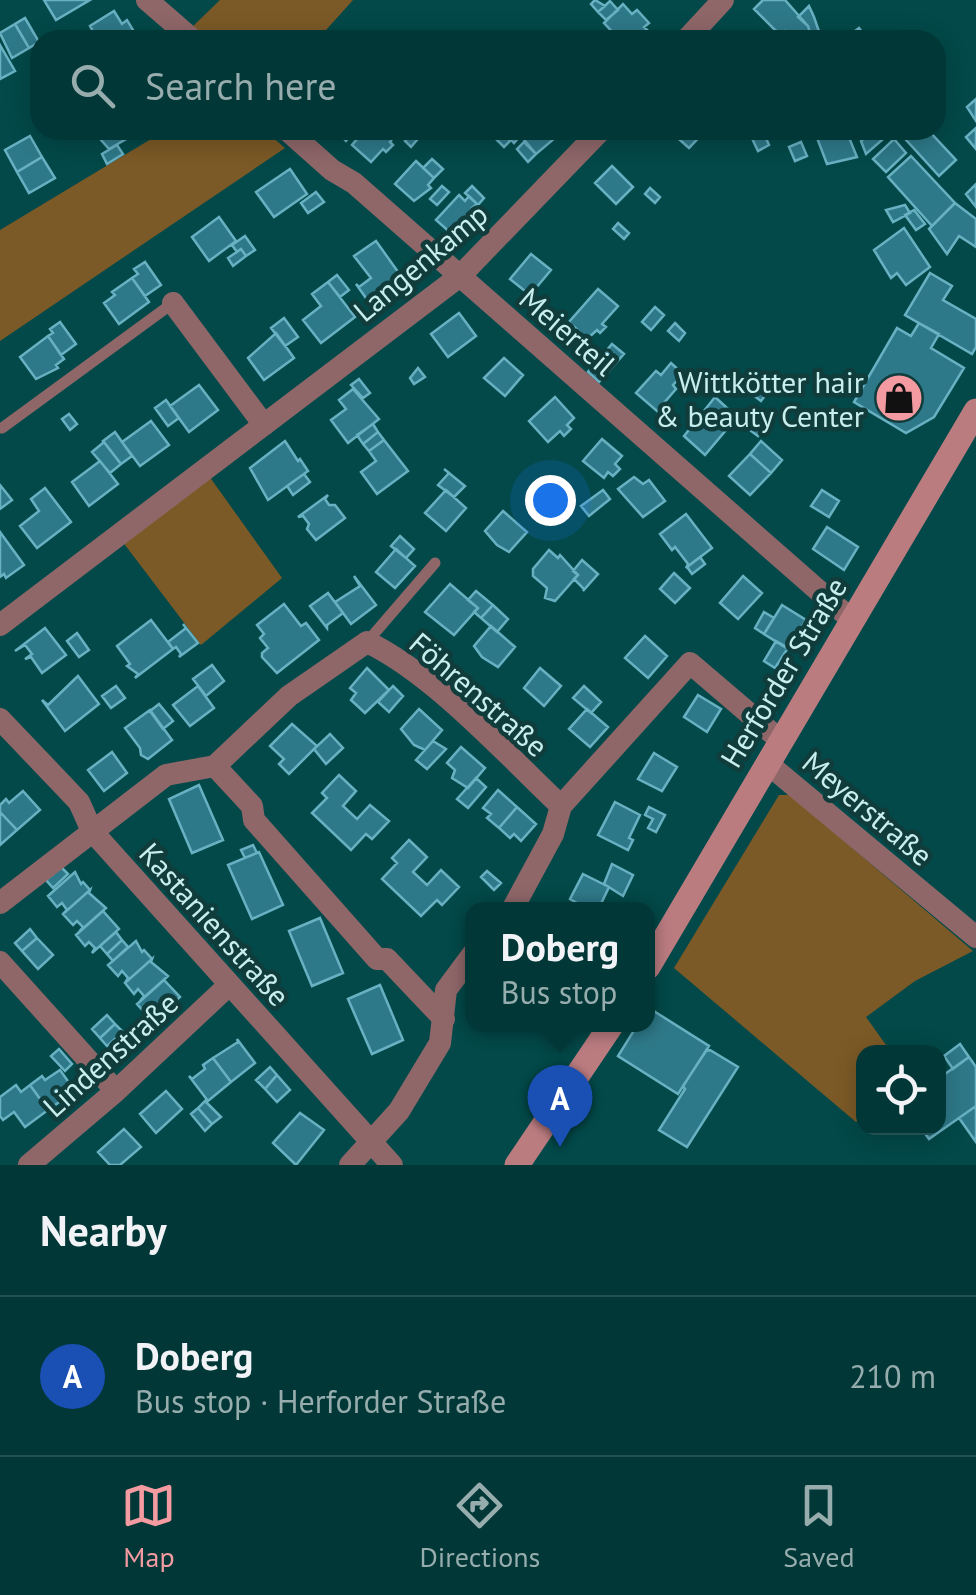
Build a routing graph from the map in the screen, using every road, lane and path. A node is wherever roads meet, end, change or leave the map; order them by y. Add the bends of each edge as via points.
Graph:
1 (147, 0) edge
2 (723, 0) edge
3 (182, 30) edge
4 (695, 30) edge
5 (298, 140) edge
6 (591, 140) edge
7 (460, 276) junction
8 (173, 302) joint
9 (976, 411) edge
10 (264, 424) junction
11 (2, 428) edge
12 (436, 563) dead end
13 (852, 620) junction
14 (0, 626) edge
15 (367, 642) junction
16 (0, 719) edge
17 (774, 752) junction
18 (215, 766) junction
19 (561, 806) junction
20 (92, 831) junction
21 (516, 902) edge
22 (0, 903) edge
23 (976, 937) edge
24 (655, 955) edge
25 (0, 962) edge
26 (465, 964) edge
27 (229, 985) junction
28 (444, 1019) junction
29 (607, 1032) edge
30 (116, 1091) junction
31 (370, 1141) junction
32 (30, 1165) edge
33 (350, 1165) edge
34 (392, 1165) edge
35 (517, 1165) edge

1 - 3 street
2 - 4 street
5 - 7 street, Meierteil
6 - 7 street, Langenkamp
7 - 10 street, Langenkamp
7 - 13 street, Meierteil
8 - 10 street
8 - 11 lane
9 - 13 main road, Herforder Straße
10 - 14 street, Langenkamp
12 - 15 lane
13 - 17 main road, Herforder Straße
15 - 18 street, Föhrenstraße via 289,696
15 - 19 street, Föhrenstraße via 394,655
16 - 20 street, Kastanienstraße via 79,802
17 - 19 street via 690,663
17 - 23 street, Meyerstraße
17 - 24 main road, Herforder Straße
18 - 20 street via 166,775
18 - 28 street via 377,959 388,959
19 - 21 street via 554,834
20 - 22 street
20 - 27 street, Kastanienstraße
25 - 30 street
26 - 28 street via 446,990
27 - 30 street, Lindenstraße
27 - 31 street, Kastanienstraße
28 - 31 street via 440,1043 399,1111
29 - 35 main road
30 - 32 street, Lindenstraße
31 - 33 street
31 - 34 street, Kastanienstraße

